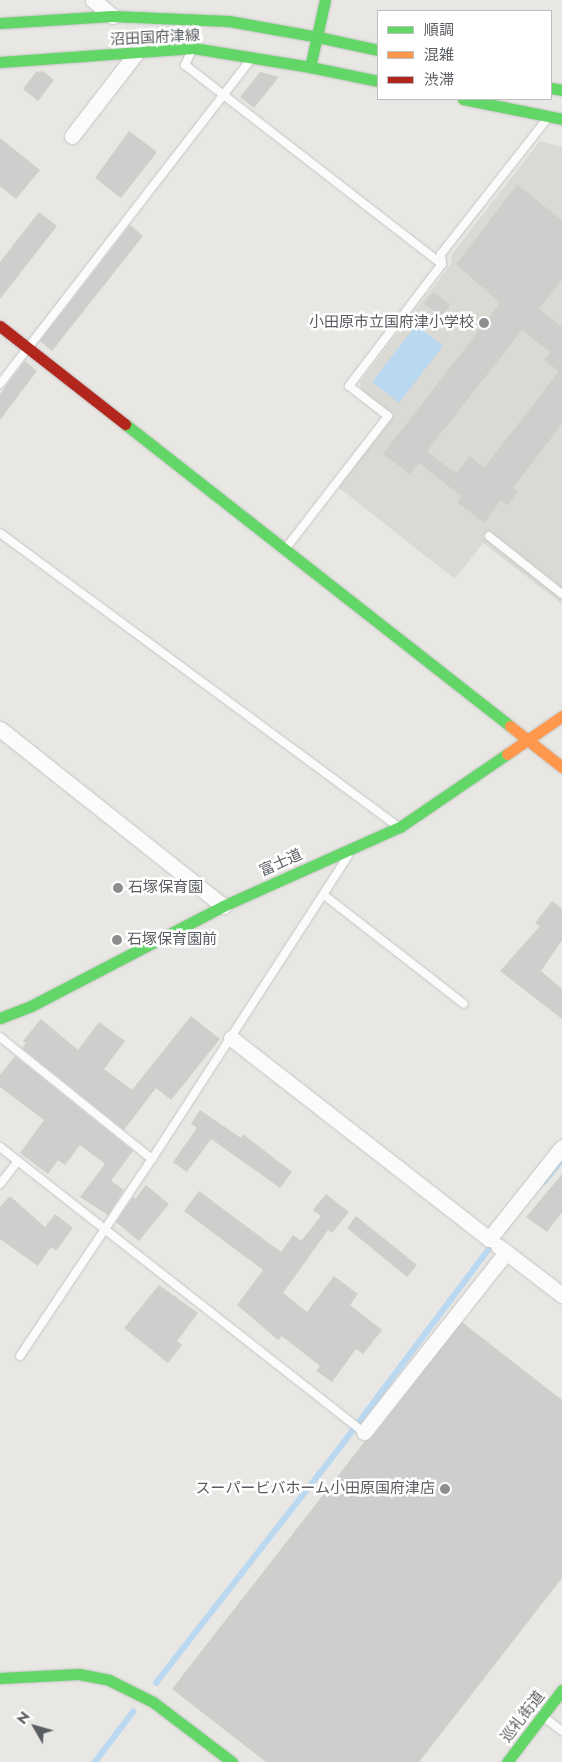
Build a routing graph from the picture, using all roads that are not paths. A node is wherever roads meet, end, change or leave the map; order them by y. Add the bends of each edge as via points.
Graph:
1 (93, 0) edge
2 (325, 0) edge
3 (112, 16) junction
4 (0, 23) edge
5 (318, 36) junction
6 (193, 48) junction
7 (377, 50) edge
8 (137, 52) junction
9 (253, 56) junction
10 (0, 62) edge
11 (310, 67) junction
12 (377, 81) edge
13 (222, 96) junction
14 (468, 100) edge
15 (548, 116) junction
16 (562, 119) edge
17 (72, 136) dead end
18 (442, 264) junction
19 (0, 326) edge
20 (29, 349) junction
21 (0, 384) edge
22 (0, 534) edge
23 (489, 536) dead end
24 (285, 550) junction
25 (562, 594) edge
26 (562, 716) edge
27 (0, 729) edge
28 (527, 740) junction
29 (562, 767) edge
30 (400, 828) junction
31 (352, 848) junction
32 (324, 895) junction
33 (223, 906) junction
34 (464, 1004) dead end
35 (0, 1018) edge
36 (0, 1037) edge
37 (231, 1038) junction
38 (0, 1147) edge
39 (562, 1147) edge
40 (152, 1159) junction
41 (18, 1161) junction
42 (0, 1184) edge
43 (103, 1228) junction
44 (489, 1239) junction
45 (506, 1252) junction
46 (562, 1295) edge
47 (20, 1356) dead end
48 (364, 1432) joint
49 (0, 1678) edge
50 (562, 1690) edge
51 (543, 1716) junction
52 (562, 1731) edge
53 (232, 1762) edge
54 (507, 1762) edge

1 - 3 street
2 - 5 street
3 - 4 street, 沼田国府津線
3 - 5 street, 沼田国府津線 via 229,21
5 - 7 street, 沼田国府津線
5 - 11 street
6 - 8 street, 沼田国府津線
6 - 9 street, 沼田国府津線
6 - 13 lane via 185,65
8 - 10 street, 沼田国府津線
8 - 17 street
9 - 11 street, 沼田国府津線
9 - 13 lane
11 - 12 street, 沼田国府津線
13 - 18 lane
13 - 20 lane
14 - 15 street
15 - 16 street
15 - 18 lane via 442,254
18 - 24 lane via 350,386 388,416
19 - 20 street
20 - 21 lane
20 - 24 street
22 - 30 lane
23 - 25 lane
24 - 28 street
26 - 28 street, 富士道
27 - 33 street
28 - 29 street
28 - 30 street, 富士道
30 - 31 street, 富士道
31 - 32 lane
31 - 33 street, 富士道
32 - 34 lane
32 - 37 lane
33 - 35 street, 富士道 via 31,1006
36 - 40 lane
37 - 40 lane
37 - 44 street
38 - 41 lane
39 - 44 street
40 - 43 lane
41 - 42 lane
41 - 43 lane
43 - 47 lane
43 - 48 lane
44 - 45 street
45 - 46 street
45 - 48 street
49 - 53 street via 79,1674 109,1680 153,1702
50 - 51 street, 巡礼街道
51 - 52 lane
51 - 54 street, 巡礼街道

